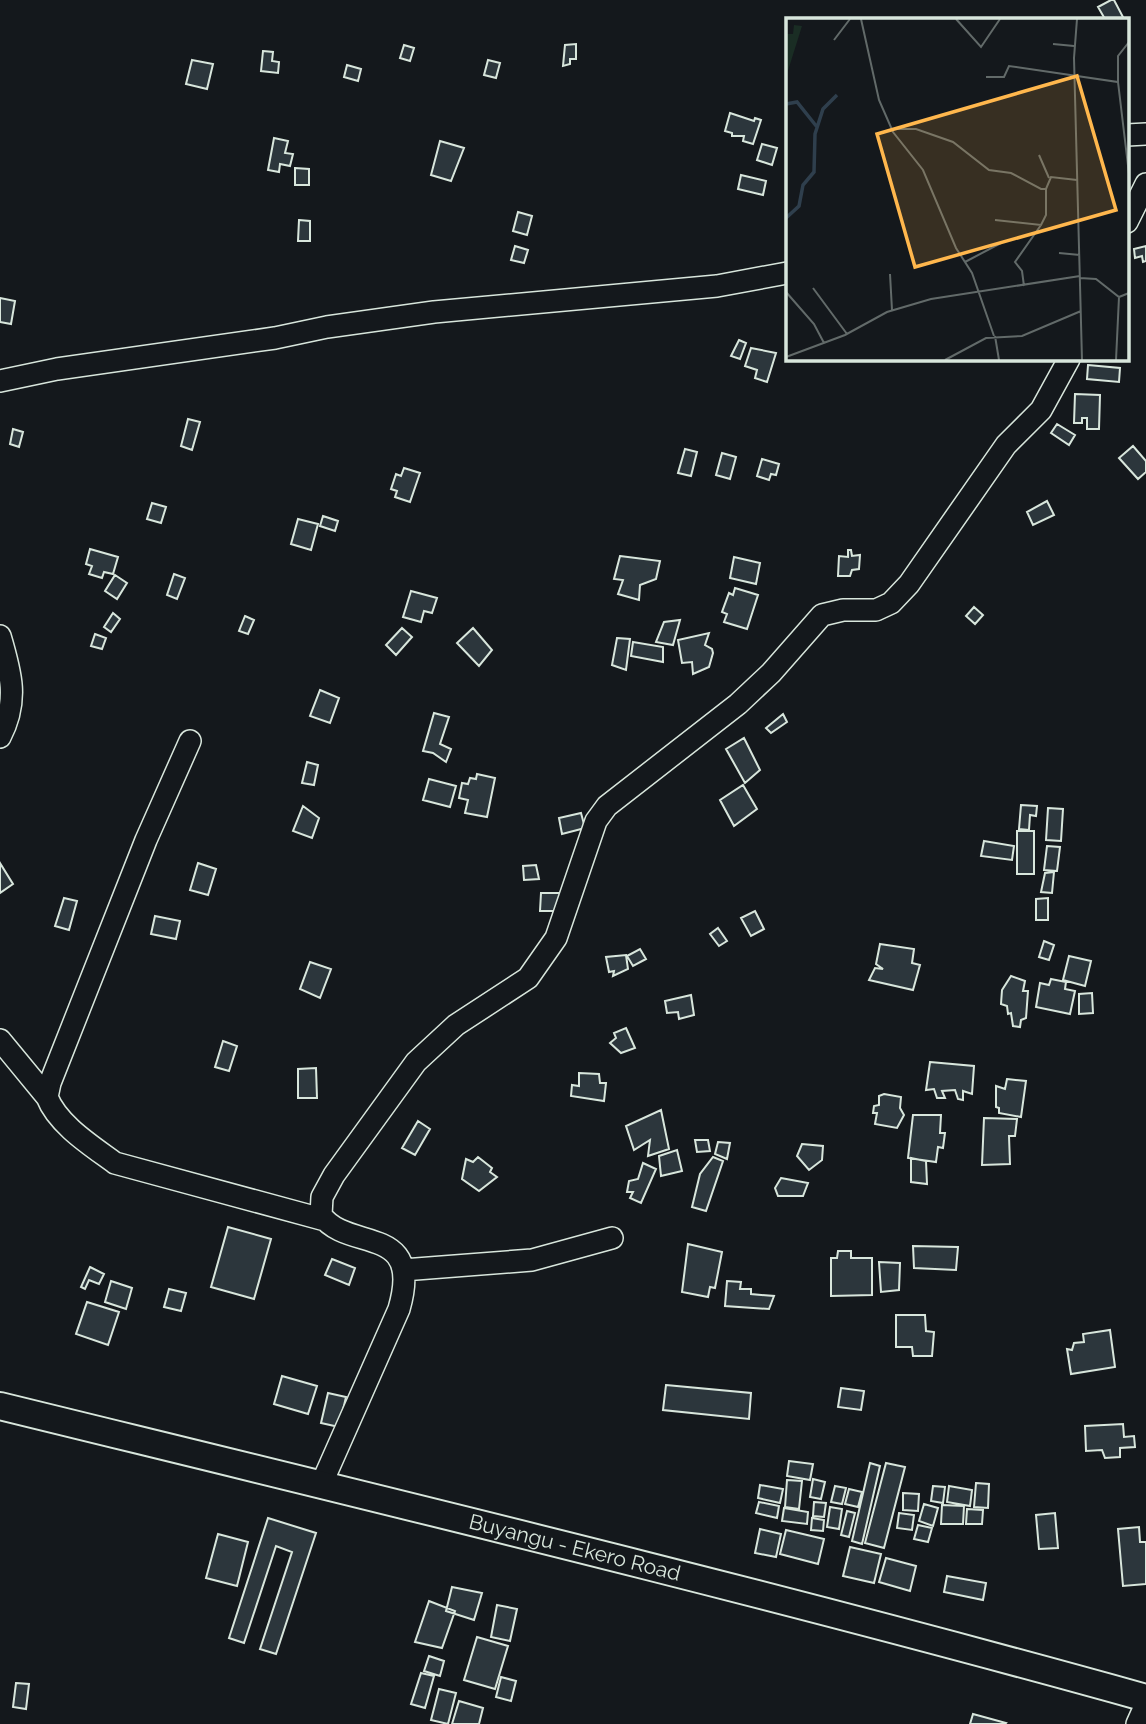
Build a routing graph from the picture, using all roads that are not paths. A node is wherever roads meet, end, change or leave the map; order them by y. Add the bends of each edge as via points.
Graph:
1 (1146, 134) edge
2 (1128, 135) edge
3 (1146, 184) edge
4 (1128, 220) edge
5 (786, 273) edge
6 (1068, 360) edge
7 (0, 381) edge
8 (0, 636) edge
9 (0, 737) edge
10 (190, 741) dead end
11 (0, 1040) edge
12 (47, 1097) junction
13 (325, 1220) junction
14 (612, 1238) dead end
15 (403, 1270) junction
16 (0, 1406) edge
17 (321, 1485) junction
18 (1146, 1698) edge
19 (1146, 1704) edge
20 (1137, 1724) edge

1 - 2 street
3 - 4 street
5 - 7 street via 717,286 434,312
6 - 13 street via 1041,410 1006,445 891,603 876,610 822,615 738,704 601,811 555,939 528,978 456,1025 416,1062 334,1175 322,1197 320,1210
8 - 9 street via 12,678 10,718
10 - 12 street via 146,840
11 - 12 street
12 - 13 street via 69,1126 115,1163
13 - 15 street via 384,1246 399,1259
14 - 15 street via 567,1253 509,1264
15 - 17 street via 400,1309
16 - 17 main road, Buyangu - Ekero Road
17 - 18 main road, Buyangu - Ekero Road via 951,1644
19 - 20 street

